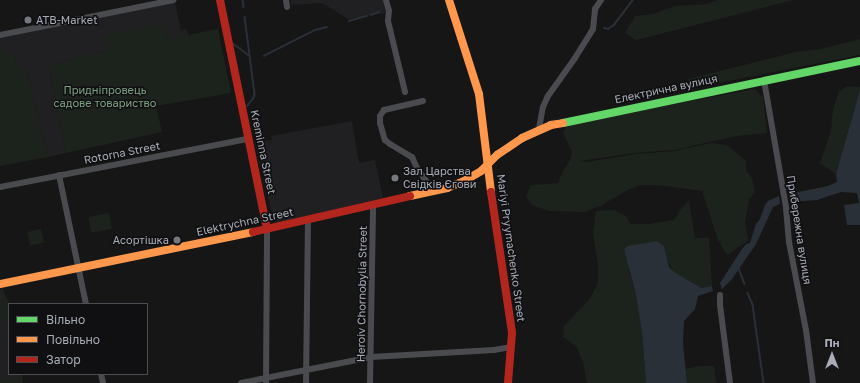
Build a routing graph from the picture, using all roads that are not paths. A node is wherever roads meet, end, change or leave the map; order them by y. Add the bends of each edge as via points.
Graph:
1 (173, 0) edge
2 (220, 0) edge
3 (286, 0) edge
4 (386, 0) edge
5 (449, 0) edge
6 (601, 0) edge
7 (287, 7) dead end
8 (0, 35) edge
9 (860, 61) edge
10 (764, 80) junction
11 (405, 92) dead end
12 (423, 101) dead end
13 (539, 129) junction
14 (247, 131) junction
15 (488, 164) junction
16 (59, 175) junction
17 (0, 187) edge
18 (433, 191) junction
19 (373, 205) junction
20 (308, 220) junction
21 (267, 229) junction
22 (78, 268) junction
23 (0, 284) edge
24 (720, 295) dead end
25 (86, 303) edge
26 (511, 347) junction
27 (371, 357) junction
28 (306, 370) junction
29 (266, 380) edge
30 (240, 383) edge
31 (306, 383) edge
32 (370, 383) edge
33 (508, 383) edge
34 (730, 383) edge
35 (813, 383) edge

1 - 8 street
2 - 14 street, Kreminna Street
3 - 7 street
4 - 11 street via 388,21
5 - 15 street, Mariyi Pryymachenko Street via 479,94
6 - 13 street via 595,9 593,29 548,96
9 - 10 street, Електрична вулиця
10 - 13 street, Електрична вулиця
10 - 35 street, Прибережна вулиця
12 - 18 street via 384,110 380,116 380,124 385,140 412,157
13 - 15 street, Електрична вулиця via 506,148
14 - 16 street, Rotorna Street
14 - 21 street, Kreminna Street
15 - 18 street, Elektrychna Street via 464,181
15 - 26 street, Mariyi Pryymachenko Street via 499,252 509,303
16 - 17 street, Rotorna Street
16 - 22 street
18 - 19 street, Elektrychna Street
19 - 20 street, Elektrychna Street
19 - 27 street, Heroiv Chornobylia Street
20 - 21 street, Elektrychna Street
20 - 28 street
21 - 22 street, Elektrychna Street
21 - 29 street, Kreminna Street
22 - 23 street, Elektrychna Street
22 - 25 street
24 - 34 street
26 - 27 street
26 - 33 street, Mariyi Pryymachenko Street
27 - 28 street
27 - 32 street, Heroiv Chornobylia Street
28 - 29 street
28 - 31 street
29 - 30 street

